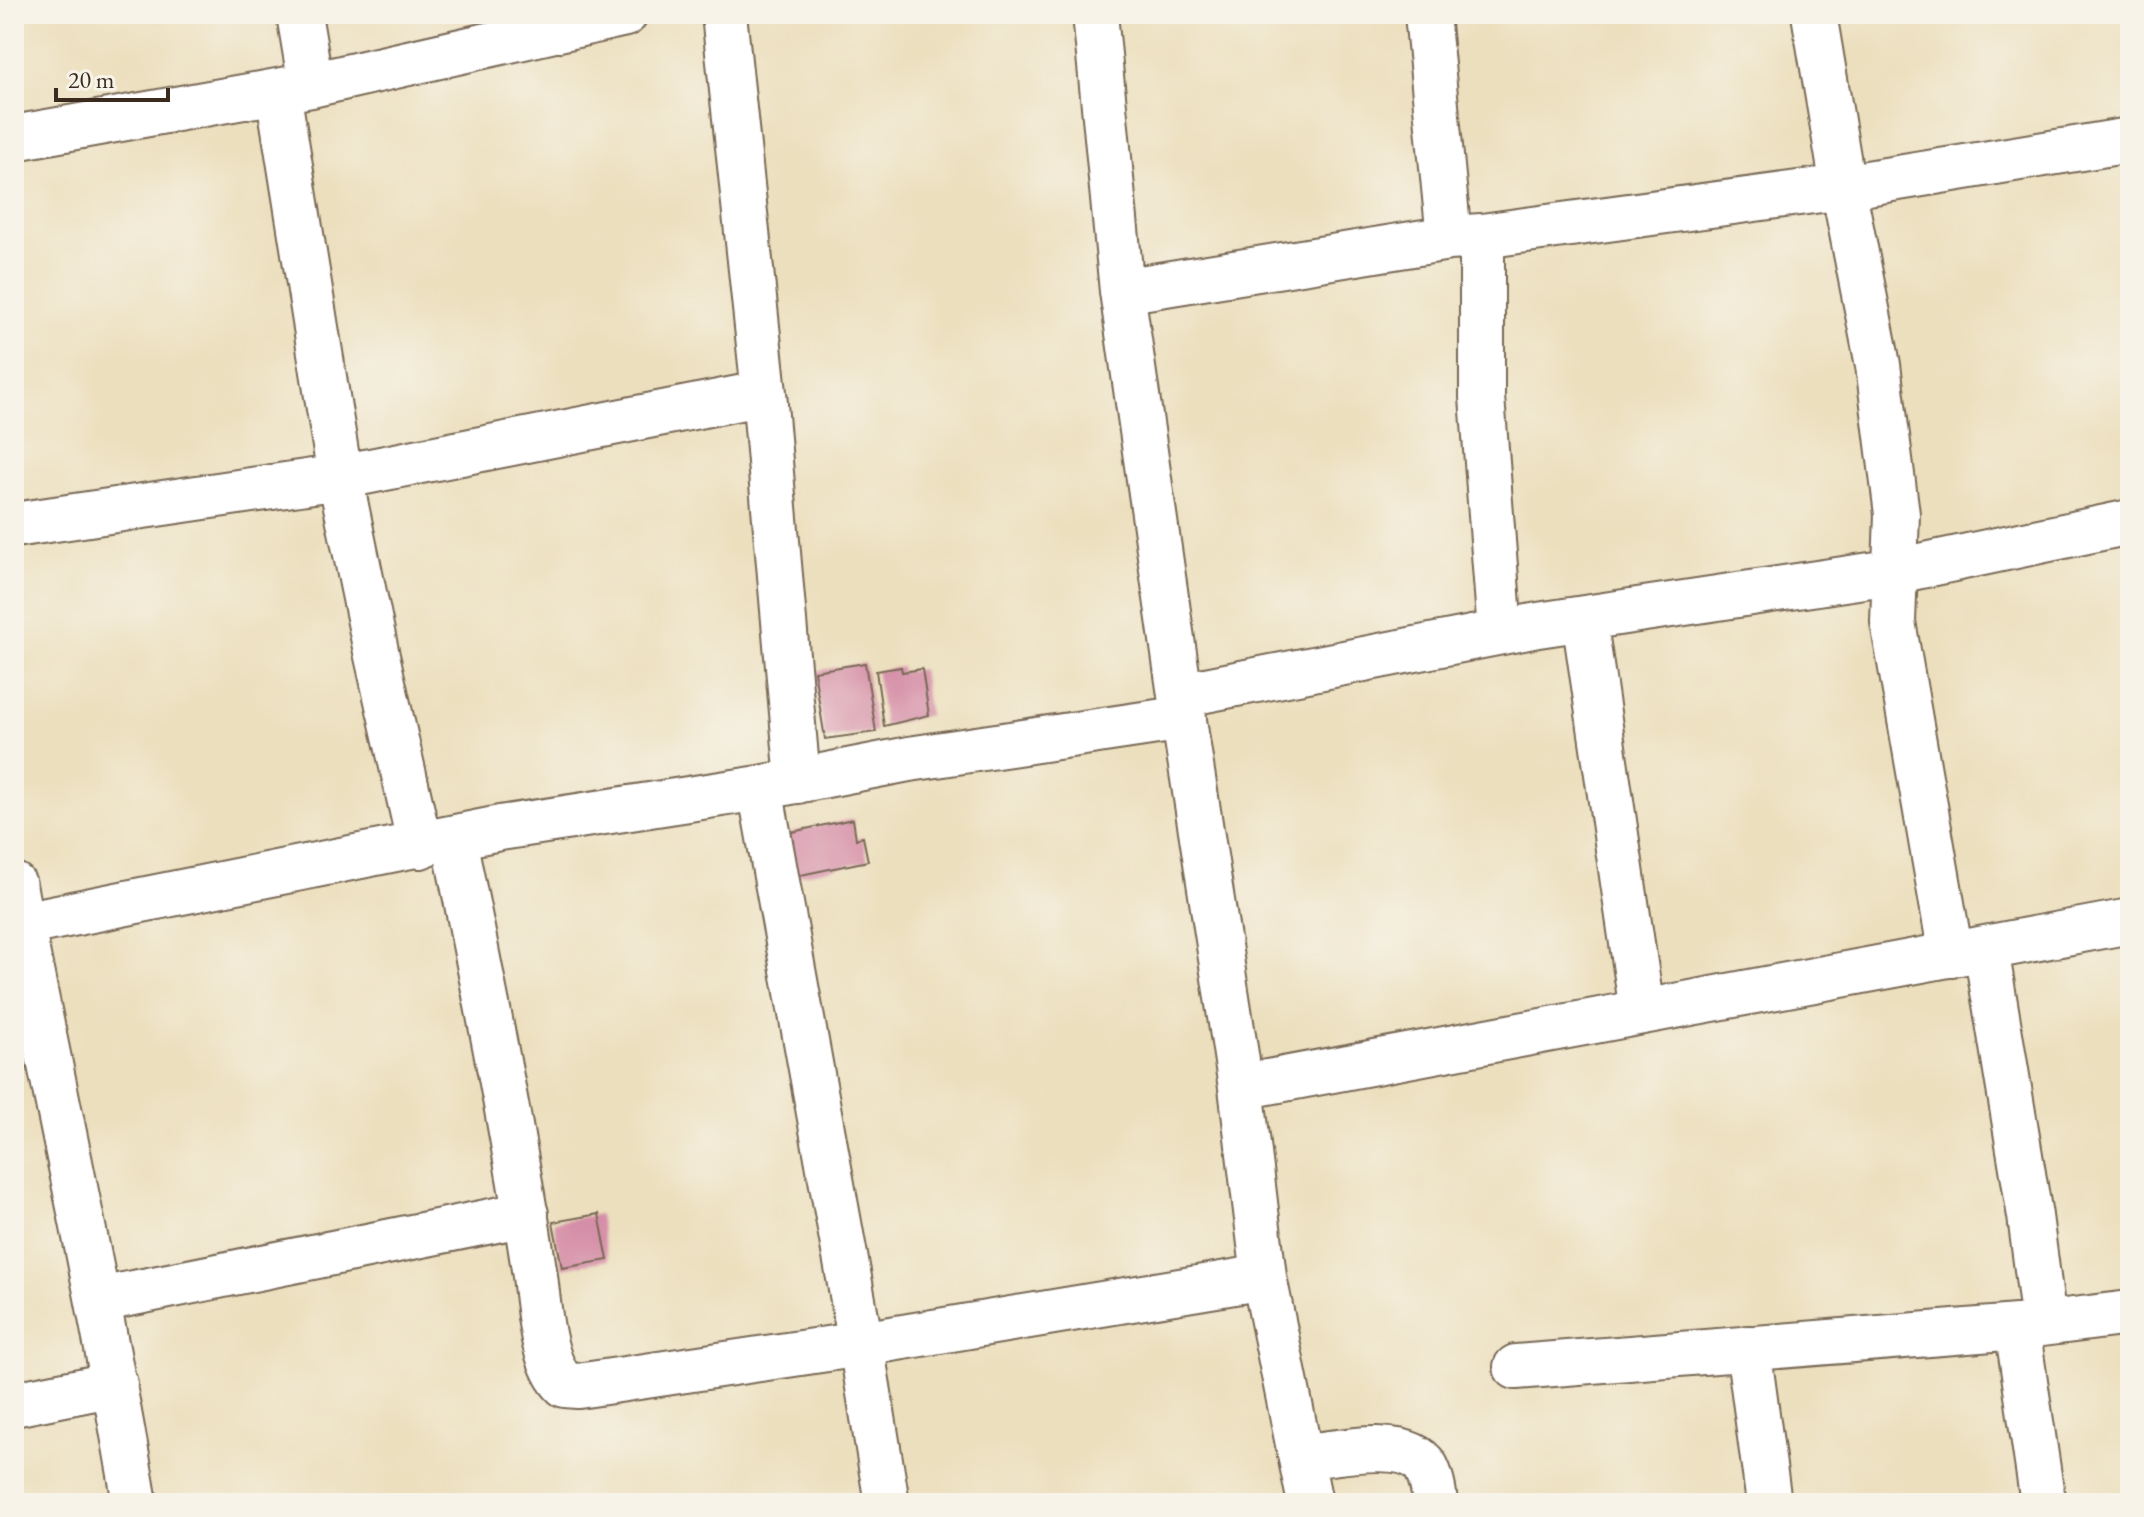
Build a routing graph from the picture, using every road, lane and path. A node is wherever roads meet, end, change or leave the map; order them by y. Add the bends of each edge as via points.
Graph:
1 (299, 14) edge
2 (724, 14) edge
3 (1095, 14) edge
4 (1427, 14) edge
5 (1814, 14) edge
6 (618, 15) edge
7 (295, 88) junction
8 (14, 138) edge
9 (2130, 140) edge
10 (1843, 187) junction
11 (1466, 237) junction
12 (1122, 291) junction
13 (764, 393) junction
14 (340, 477) junction
15 (2130, 522) edge
16 (14, 525) edge
17 (1897, 571) junction
18 (1584, 618) junction
19 (1500, 632) junction
20 (1182, 706) junction
21 (779, 785) junction
22 (437, 842) junction
23 (18, 904) edge
24 (2130, 921) edge
25 (1968, 952) junction
26 (23, 990) edge
27 (1642, 1011) junction
28 (1241, 1087) junction
29 (526, 1214) junction
30 (1264, 1277) junction
31 (99, 1300) junction
32 (2130, 1313) edge
33 (2031, 1325) junction
34 (861, 1344) junction
35 (1748, 1348) junction
36 (1516, 1367) dead end
37 (115, 1384) junction
38 (14, 1404) edge
39 (1301, 1457) junction
40 (135, 1503) edge
41 (887, 1503) edge
42 (1310, 1503) edge
43 (1435, 1503) edge
44 (1769, 1503) edge
45 (2043, 1503) edge

1 - 7 street
2 - 13 street
3 - 12 street
4 - 11 street
5 - 10 street
6 - 7 street
7 - 8 street
7 - 14 street
9 - 10 street
10 - 11 street
10 - 17 street via 1878,365 1897,514
11 - 12 street
11 - 19 street
12 - 20 street
13 - 14 street
13 - 21 street
14 - 16 street
14 - 22 street via 377,656
15 - 17 street
17 - 18 street
17 - 25 street via 1895,634
18 - 19 street
18 - 27 street
19 - 20 street
20 - 21 street
20 - 28 street
21 - 22 street
21 - 34 street
22 - 23 street
22 - 29 street via 516,1153
23 - 26 street
24 - 25 street
25 - 27 street
25 - 33 street
26 - 31 street
27 - 28 street
28 - 30 street
29 - 31 street
29 - 34 street via 546,1345 565,1385
30 - 34 street
30 - 39 street
31 - 37 street
32 - 33 street
33 - 35 street
33 - 45 street
34 - 41 street
35 - 36 street
35 - 44 street
37 - 38 street
37 - 40 street
39 - 42 street
39 - 43 street via 1380,1449 1410,1452 1426,1466

